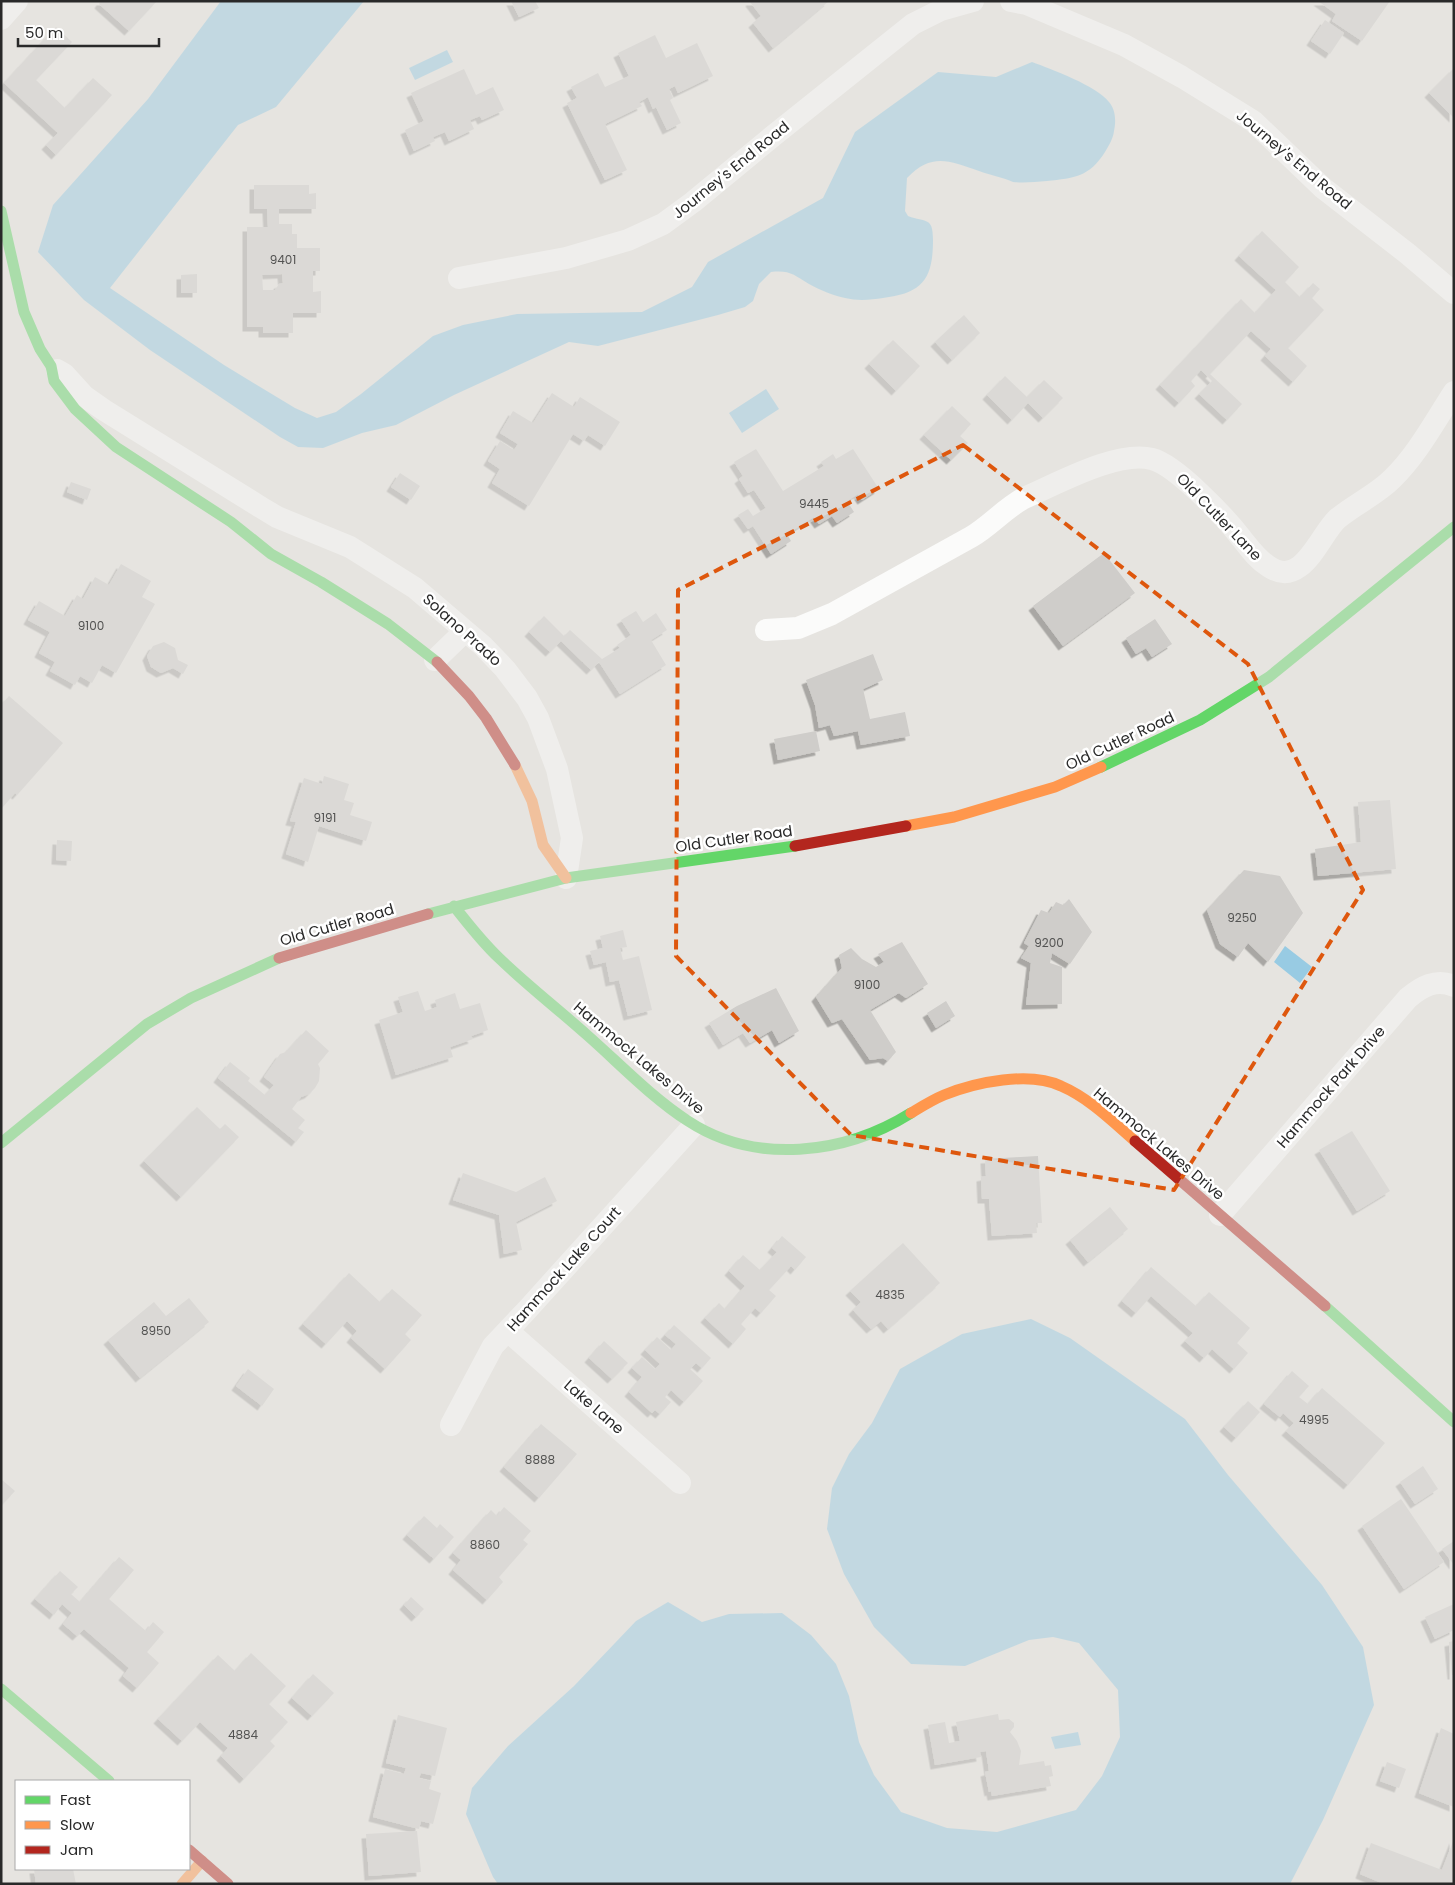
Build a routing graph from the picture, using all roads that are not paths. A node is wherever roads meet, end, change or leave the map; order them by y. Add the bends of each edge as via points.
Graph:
1 (17, 1) edge
2 (974, 1) edge
3 (1011, 1) edge
4 (1, 19) edge
5 (1, 210) edge
6 (459, 278) dead end
7 (1454, 293) edge
8 (52, 366) junction
9 (1454, 392) edge
10 (131, 427) junction
11 (116, 447) junction
12 (231, 489) junction
13 (215, 511) junction
14 (1454, 527) edge
15 (766, 630) dead end
16 (465, 631) junction
17 (435, 660) junction
18 (566, 878) junction
19 (454, 906) junction
20 (1454, 986) edge
21 (694, 1125) junction
22 (1, 1143) edge
23 (1220, 1215) junction
24 (508, 1331) junction
25 (1454, 1422) edge
26 (451, 1425) dead end
27 (680, 1483) dead end
28 (1, 1689) edge
29 (108, 1780) edge
30 (190, 1851) edge
31 (202, 1861) junction
32 (182, 1884) edge
33 (228, 1884) edge

1 - 4 street
2 - 6 street, Journey's End Road via 941,10 913,24 663,224 628,240 566,258
3 - 7 street, Journey's End Road via 1027,4 1124,45 1240,112 1324,188
5 - 8 street, Solano Prado via 24,312 40,349
8 - 10 street, Solano Prado via 90,401
8 - 11 street, Solano Prado via 54,381 63,394 89,424
9 - 15 street, Old Cutler Lane via 1393,479 1338,519 1313,555 1294,569 1277,571 1268,567 1203,498 1166,466 1152,459 1127,457 1103,463 1024,498 971,538 832,614 798,628
10 - 11 street
10 - 12 street, Solano Prado
11 - 13 street, Solano Prado
12 - 13 street
12 - 16 street, Solano Prado via 277,517 350,547 415,588
13 - 17 street, Solano Prado via 270,554 388,624
14 - 18 street, Old Cutler Road via 1269,677 1200,720 1127,756 1055,786 954,817 765,851
16 - 17 street
16 - 18 street, Solano Prado via 514,680 545,733 561,784 572,838
17 - 18 street, Solano Prado via 486,718 517,767 532,801 543,845
18 - 19 street, Old Cutler Road
19 - 21 street, Hammock Lakes Drive via 499,958
19 - 22 street, Old Cutler Road via 279,958 190,998 147,1024
20 - 23 street, Hammock Park Drive via 1436,982 1408,998
21 - 23 street, Hammock Lakes Drive via 714,1136 747,1146 782,1150 809,1148 875,1133 937,1098 964,1088 1016,1080 1047,1080 1075,1093 1094,1107
21 - 24 street, Hammock Lake Court
23 - 25 street, Hammock Lakes Drive
24 - 26 street, Hammock Lake Court via 492,1346
24 - 27 street, Lake Lane
28 - 29 street
30 - 31 street
31 - 32 street
31 - 33 street

